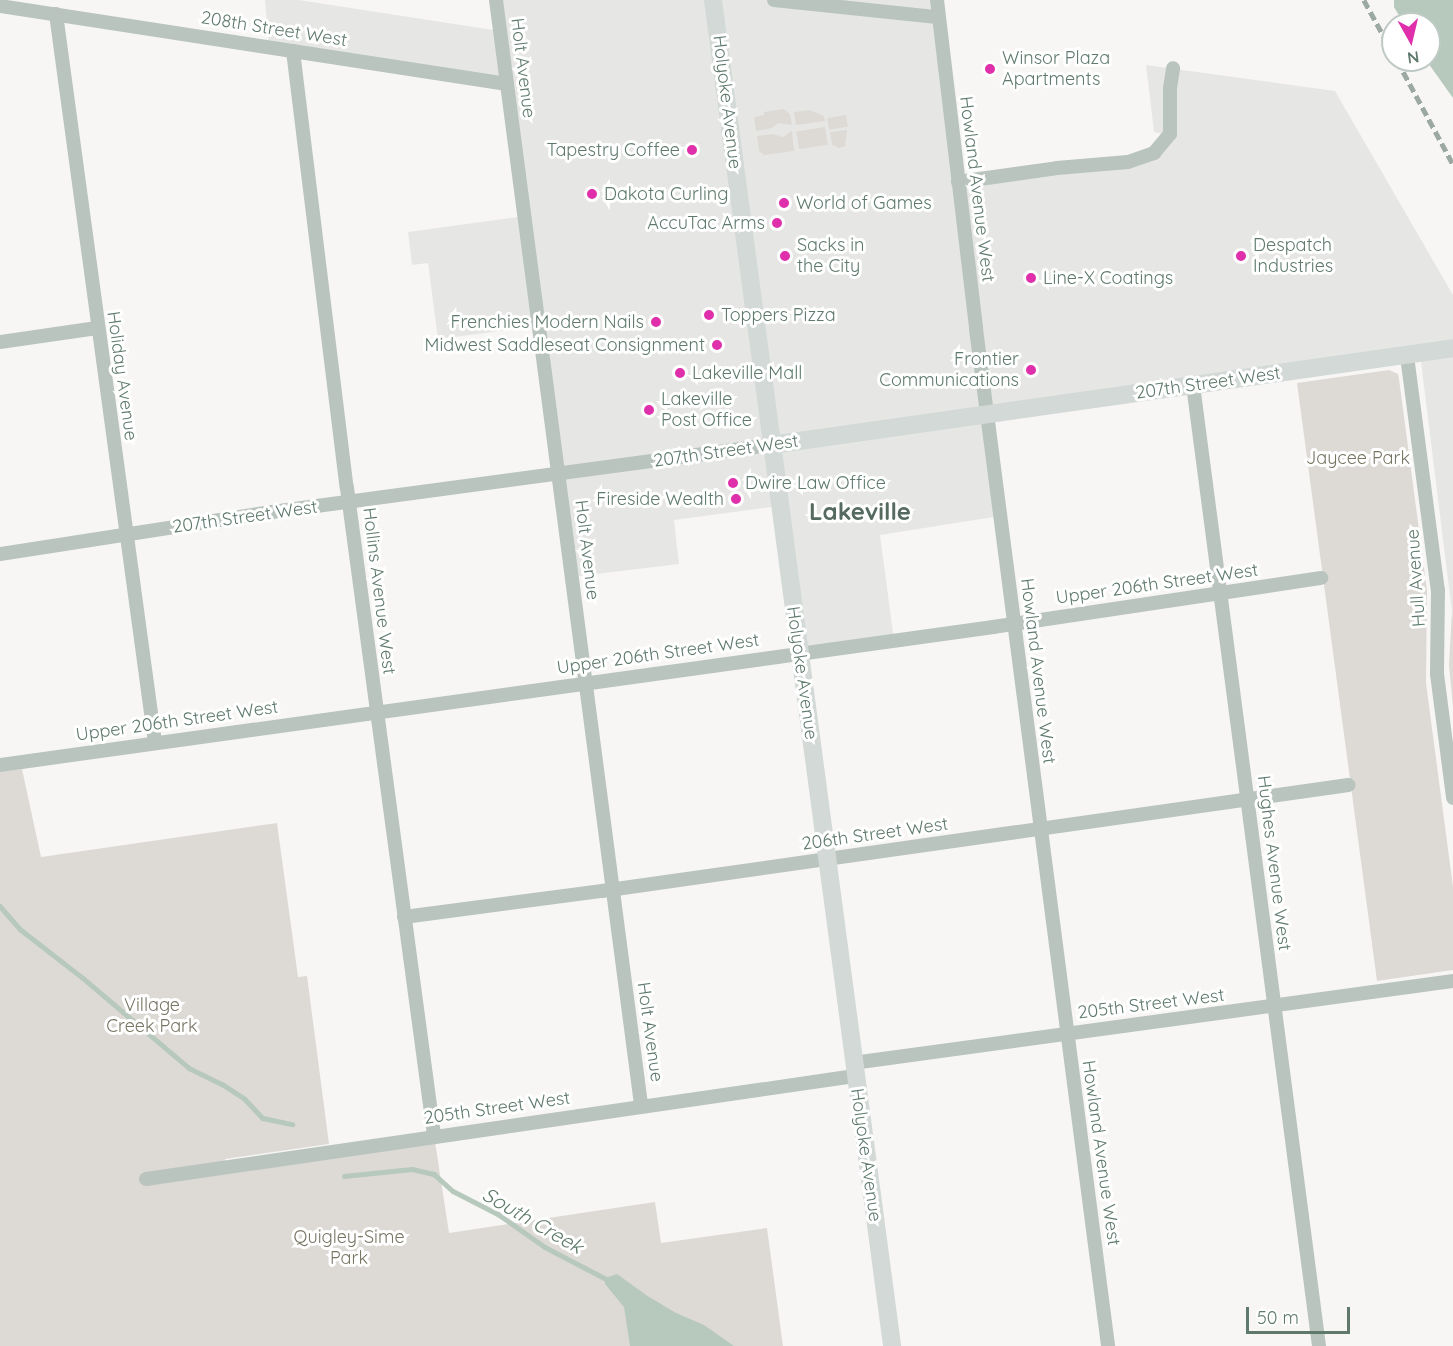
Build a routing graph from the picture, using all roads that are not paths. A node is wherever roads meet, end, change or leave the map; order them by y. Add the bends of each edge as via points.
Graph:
1 (496, 0) edge
2 (713, 0) edge
3 (774, 0) edge
4 (937, 0) edge
5 (0, 6) edge
6 (56, 14) junction
7 (937, 17) junction
8 (293, 51) junction
9 (1173, 68) dead end
10 (507, 84) junction
11 (958, 182) junction
12 (97, 327) junction
13 (0, 342) edge
14 (1453, 348) edge
15 (1407, 356) junction
16 (1192, 385) junction
17 (987, 414) junction
18 (771, 445) junction
19 (559, 474) junction
20 (349, 503) junction
21 (125, 536) junction
22 (0, 554) edge
23 (1321, 578) dead end
24 (1221, 593) junction
25 (1014, 623) junction
26 (798, 653) junction
27 (585, 682) junction
28 (377, 712) junction
29 (155, 742) junction
30 (0, 765) edge
31 (1349, 785) dead end
32 (1453, 798) edge
33 (1248, 800) junction
34 (1041, 830) junction
35 (826, 859) junction
36 (612, 890) junction
37 (404, 917) junction
38 (1453, 981) edge
39 (1274, 1006) junction
40 (1066, 1032) junction
41 (854, 1069) junction
42 (642, 1105) junction
43 (434, 1135) junction
44 (146, 1179) dead end
45 (892, 1346) edge
46 (1108, 1346) edge
47 (1319, 1346) edge

1 - 10 street, Holt Avenue
2 - 18 street, Holyoke Avenue
3 - 7 street
4 - 7 street, Howland Avenue West
5 - 6 street, 208th Street West
6 - 8 street, 208th Street West
6 - 12 street, Holiday Avenue
7 - 11 street, Howland Avenue West
8 - 10 street, 208th Street West
8 - 20 street, Hollins Avenue West
9 - 11 street via 1170,134 1154,153 1128,162
10 - 19 street, Holt Avenue
11 - 17 street, Howland Avenue West
12 - 13 street
12 - 21 street, Holiday Avenue
14 - 15 street, 207th Street West
15 - 16 street, 207th Street West
15 - 32 street, Hull Avenue via 1438,590 1438,680
16 - 17 street, 207th Street West
16 - 24 street, Hughes Avenue West
17 - 18 street, 207th Street West
17 - 25 street, Howland Avenue West
18 - 19 street, 207th Street West
18 - 26 street, Holyoke Avenue
19 - 20 street, 207th Street West
19 - 27 street, Holt Avenue
20 - 21 street, 207th Street West
20 - 28 street, Hollins Avenue West
21 - 22 street, 207th Street West
21 - 29 street, Holiday Avenue
23 - 24 street, Upper 206th Street West
24 - 25 street, Upper 206th Street West
24 - 33 street, Hughes Avenue West
25 - 26 street, Upper 206th Street West
25 - 34 street, Howland Avenue West
26 - 27 street, Upper 206th Street West
26 - 35 street, Holyoke Avenue
27 - 28 street, Upper 206th Street West
27 - 36 street, Holt Avenue
28 - 29 street, Upper 206th Street West
28 - 37 street, Hollins Avenue West
29 - 30 street, Upper 206th Street West
31 - 33 street, 206th Street West
33 - 34 street, 206th Street West
33 - 39 street, Hughes Avenue West
34 - 35 street, 206th Street West
34 - 40 street, Howland Avenue West
35 - 36 street, 206th Street West
35 - 41 street, Holyoke Avenue
36 - 37 street, 206th Street West
36 - 42 street, Holt Avenue
37 - 43 street, Hollins Avenue West
38 - 39 street, 205th Street West
39 - 40 street, 205th Street West
39 - 47 street, Hughes Avenue West
40 - 41 street, 205th Street West
40 - 46 street, Howland Avenue West
41 - 42 street, 205th Street West
41 - 45 street, Holyoke Avenue
42 - 43 street, 205th Street West
43 - 44 street, 205th Street West

